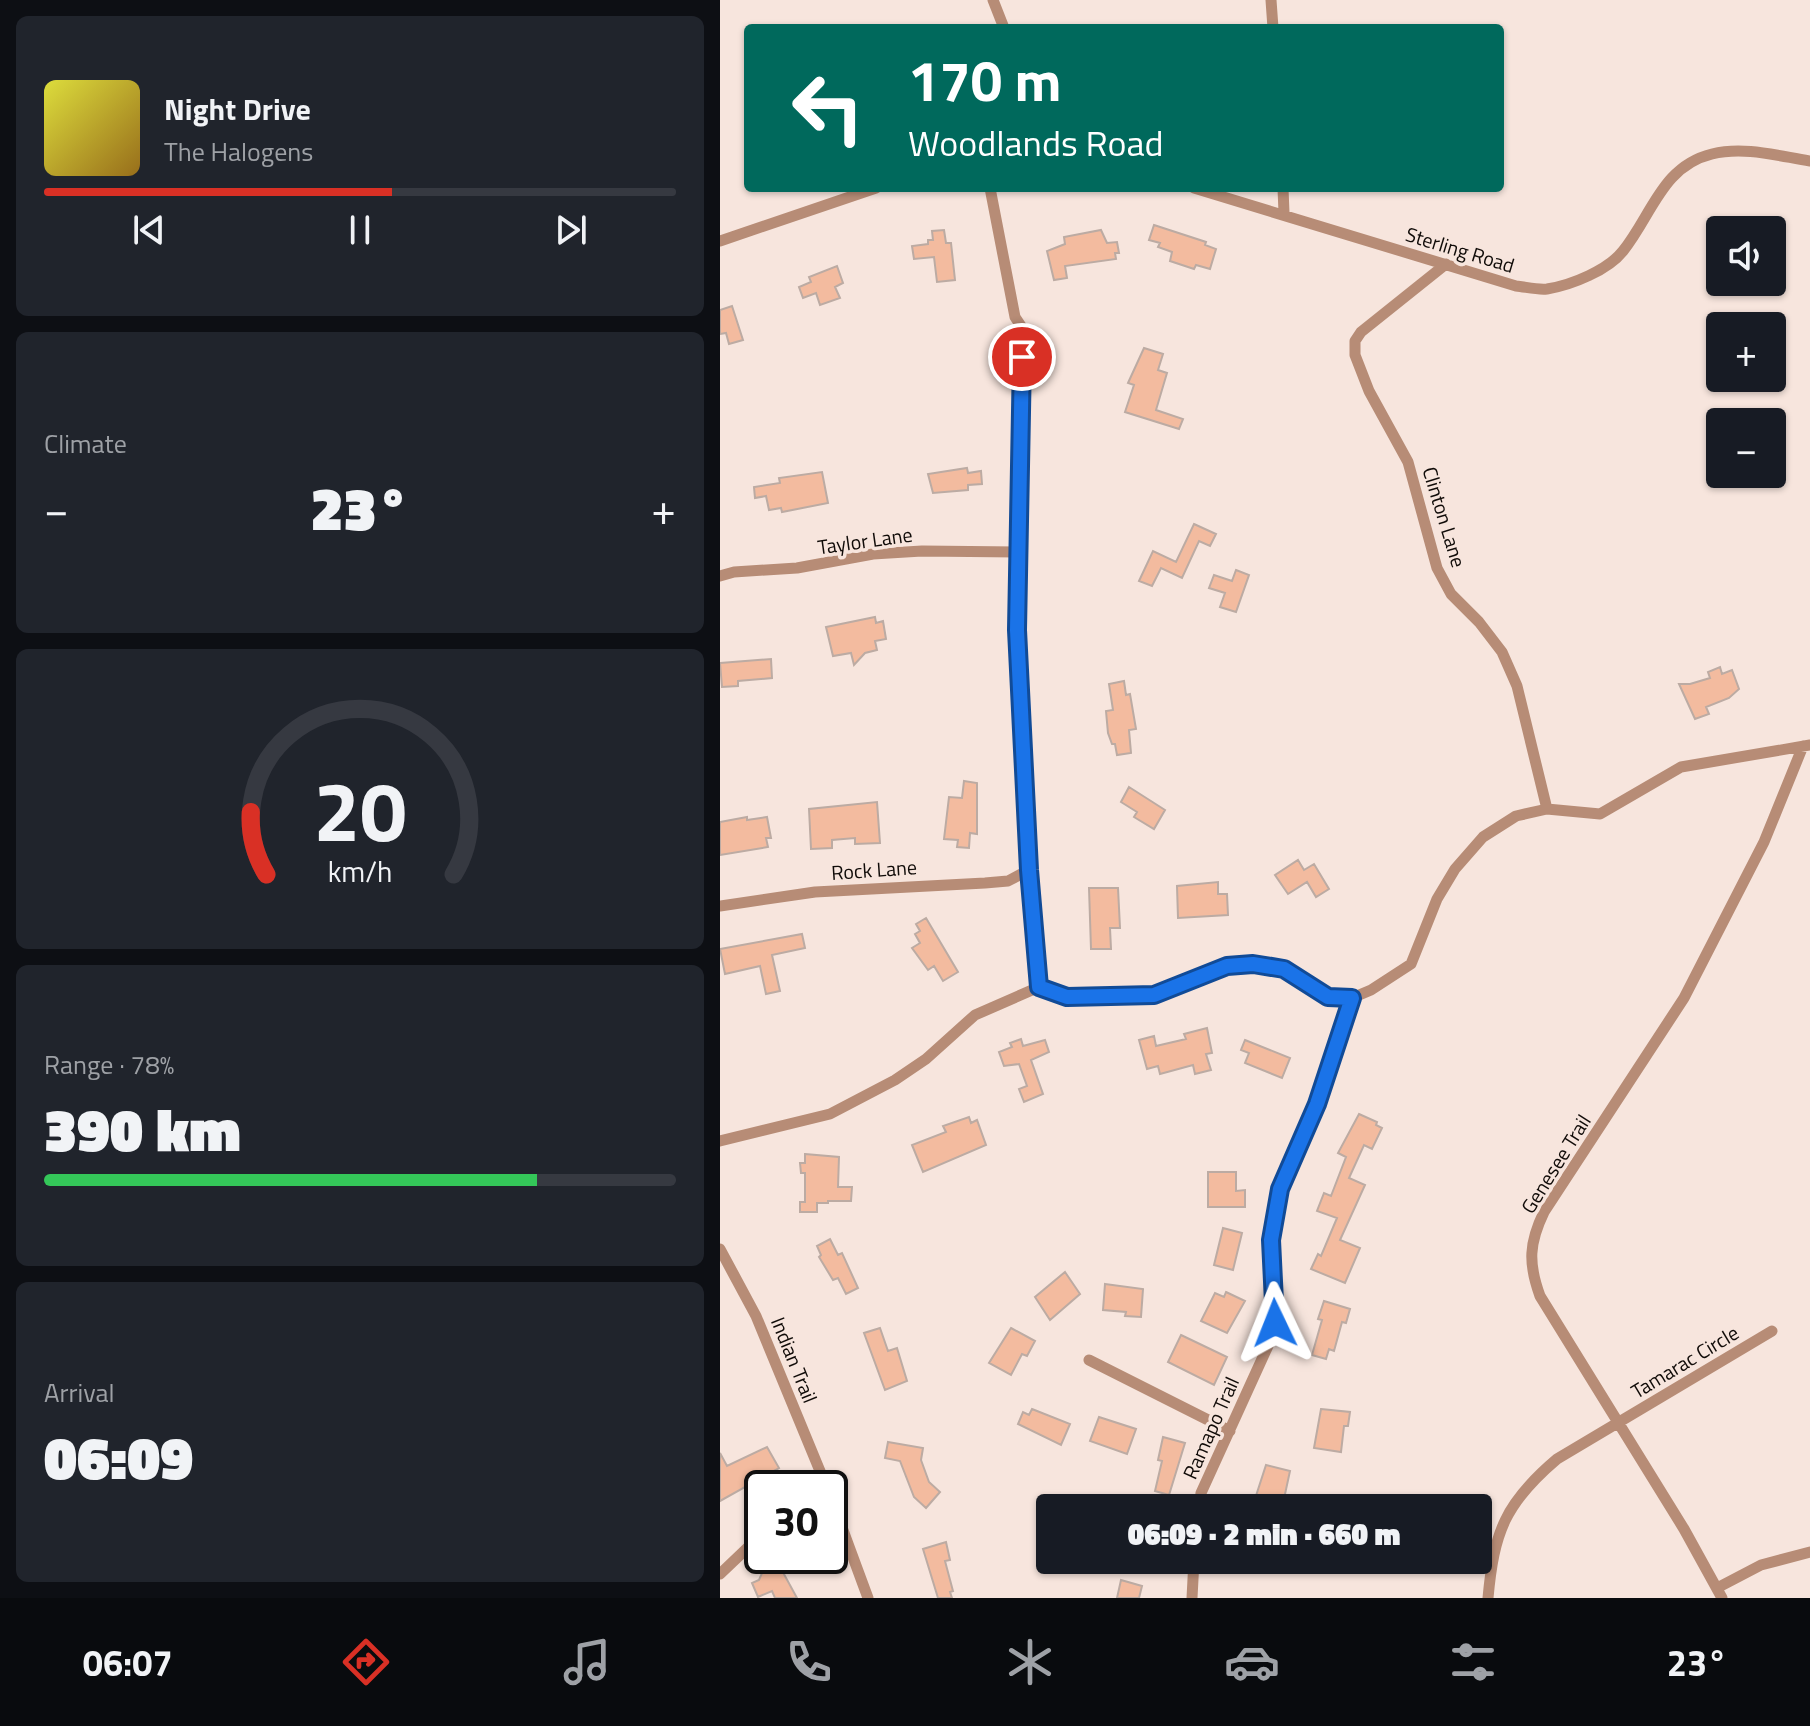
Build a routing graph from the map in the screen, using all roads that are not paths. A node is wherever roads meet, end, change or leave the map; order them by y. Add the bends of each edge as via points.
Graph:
1 (993, 0) edge
2 (1271, 0) edge
3 (1002, 24) edge
4 (1273, 24) edge
5 (1810, 161) edge
6 (864, 192) edge
7 (991, 192) edge
8 (1208, 192) edge
9 (1283, 192) edge
10 (1284, 213) junction
11 (720, 241) edge
12 (1446, 264) junction
13 (1017, 552) junction
14 (720, 576) edge
15 (1806, 746) edge
16 (1547, 809) junction
17 (1029, 870) junction
18 (720, 906) edge
19 (1039, 987) junction
20 (1352, 998) junction
21 (720, 1141) edge
22 (720, 1249) edge
23 (1772, 1331) dead end
24 (1089, 1360) dead end
25 (1617, 1423) junction
26 (1230, 1431) junction
27 (820, 1470) edge
28 (1201, 1494) edge
29 (848, 1544) edge
30 (744, 1551) edge
31 (1810, 1552) edge
32 (720, 1574) edge
33 (1193, 1574) edge
34 (1719, 1593) edge
35 (868, 1598) edge
36 (1192, 1598) edge
37 (1488, 1598) edge

1 - 3 street
2 - 4 street
5 - 12 street, Sterling Road via 1731,151 1691,161 1662,189 1622,253 1586,276 1546,289 1516,286
6 - 11 street
7 - 13 street via 1015,317 1023,329
8 - 10 street, Sterling Road
9 - 10 street
10 - 12 street, Sterling Road
12 - 16 street, Clinton Lane via 1361,332 1355,355 1408,462 1437,568 1451,594 1502,652 1517,686
13 - 14 street, Taylor Lane via 873,554
13 - 17 street
15 - 16 street via 1681,767 1600,814
15 - 25 street, Genesee Trail via 1764,842 1684,998 1533,1235 1531,1258 1540,1296
16 - 20 street via 1516,816 1483,837 1437,899 1411,964
17 - 18 street, Rock Lane via 1008,881 815,892
17 - 19 street
19 - 20 street via 1067,997 1154,995 1227,966 1253,964 1284,969 1328,997
19 - 21 street via 975,1015 906,1073 830,1114
20 - 26 street, Ramapo Trail via 1317,1104 1280,1189 1271,1240 1275,1323
22 - 27 street, Indian Trail via 756,1316
23 - 25 street, Tamarac Circle
24 - 26 street
25 - 34 street, Genesee Trail
25 - 37 street, Tamarac Circle via 1557,1459 1510,1509 1492,1550
26 - 28 street, Ramapo Trail
29 - 35 street
30 - 32 street
31 - 34 street via 1761,1565
33 - 36 street

